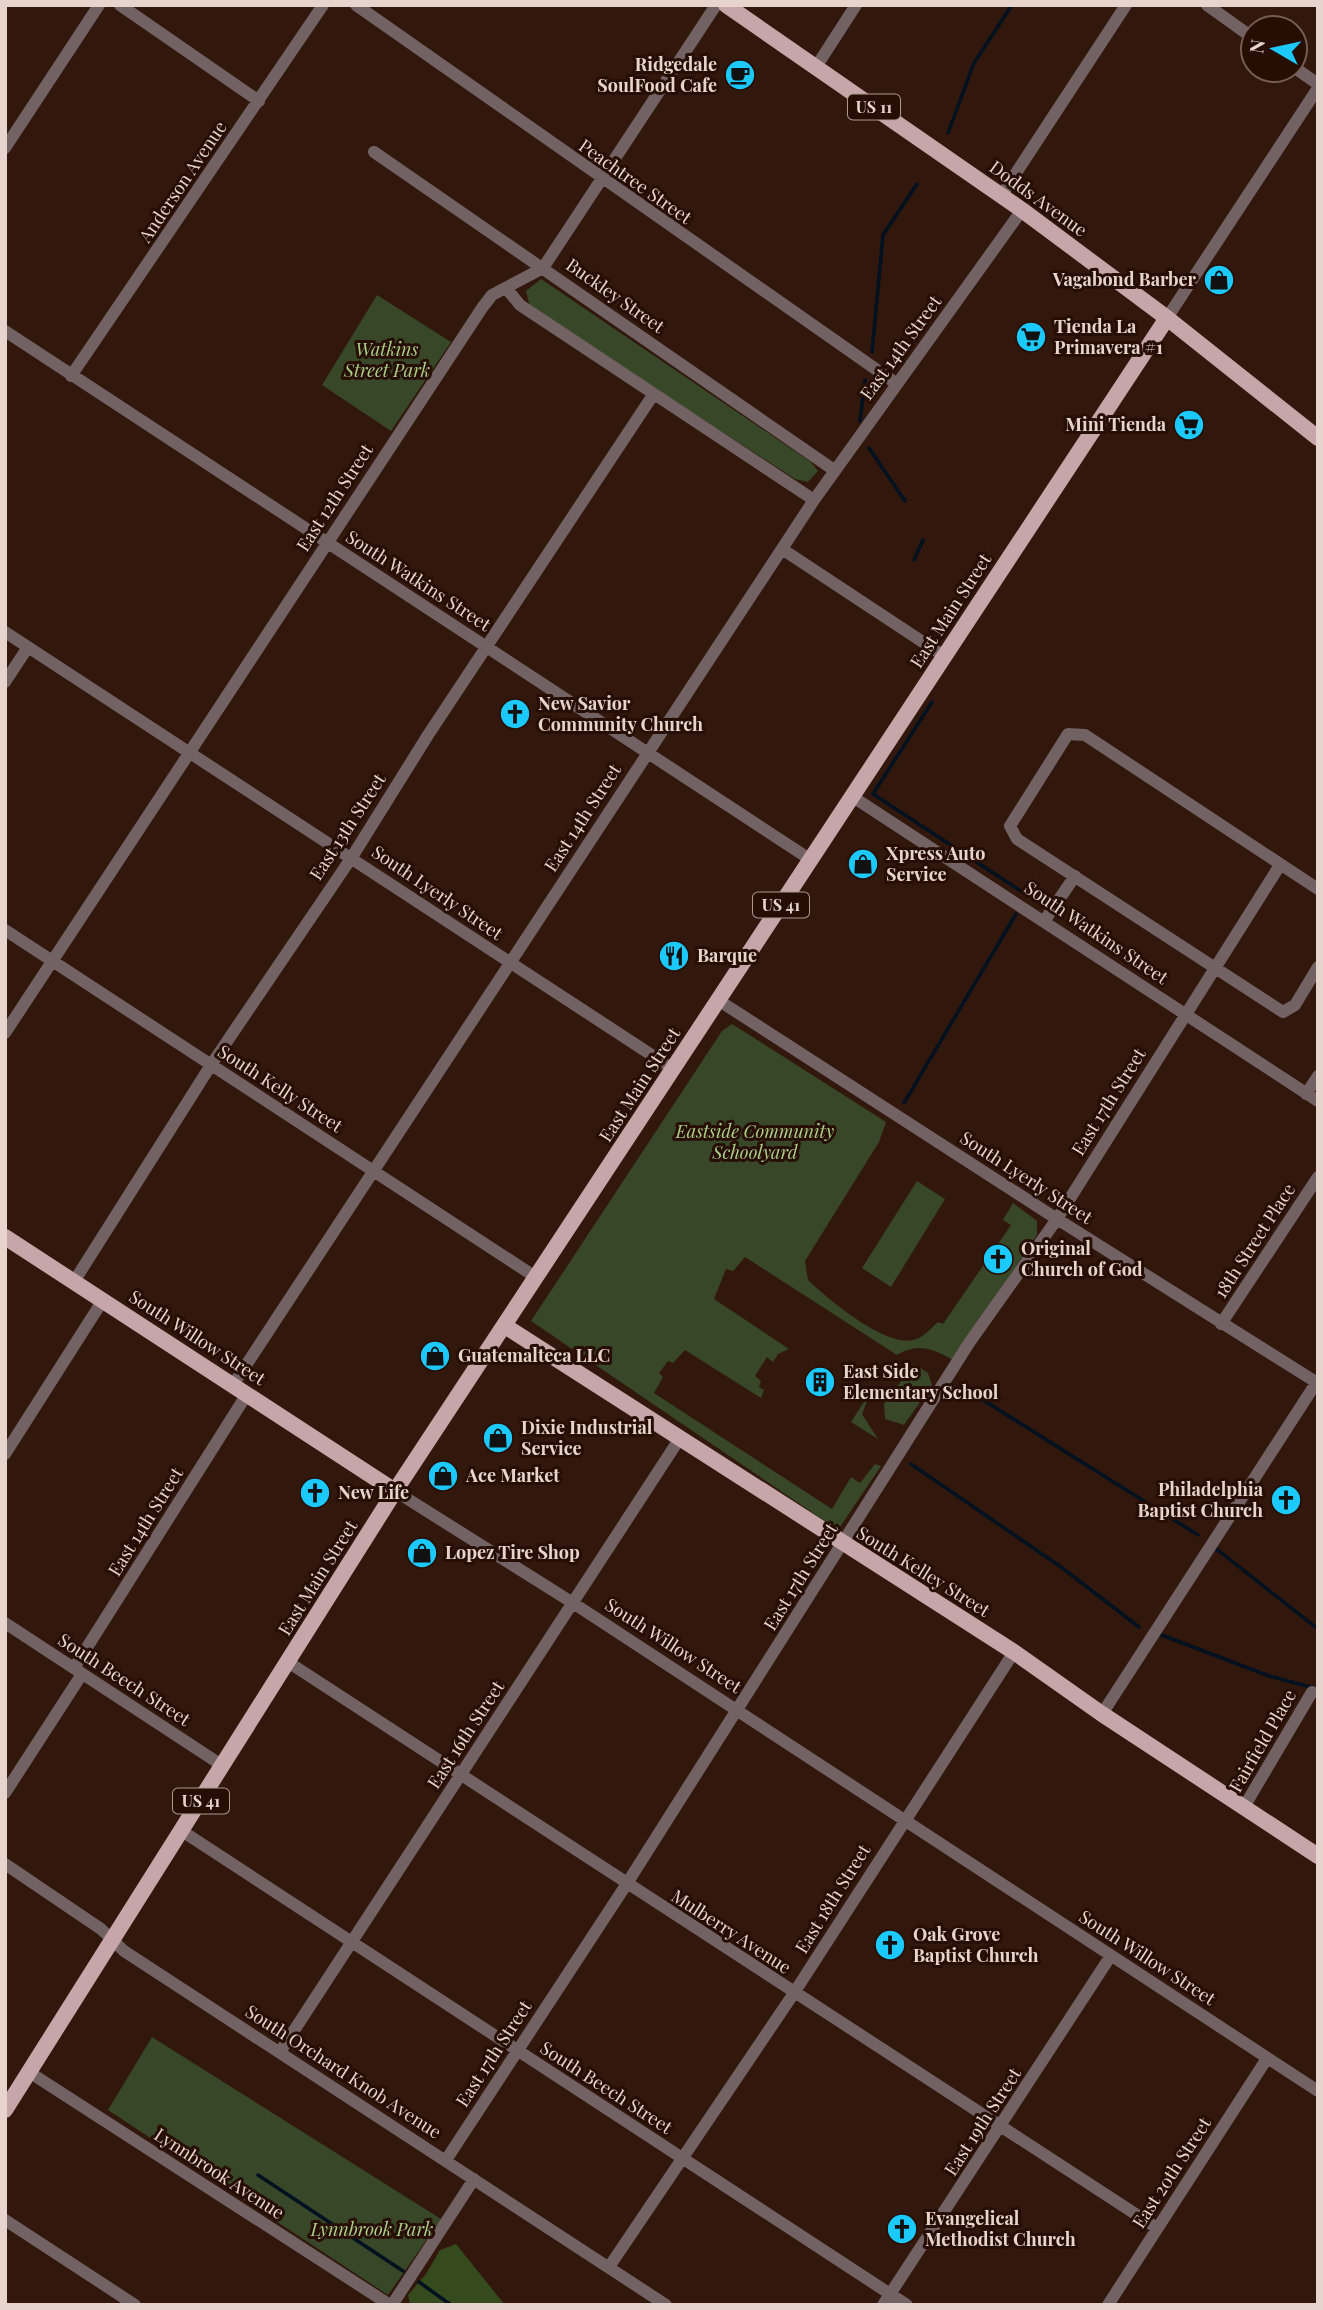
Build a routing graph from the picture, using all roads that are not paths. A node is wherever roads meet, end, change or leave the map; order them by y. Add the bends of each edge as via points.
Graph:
1 (99, 5) edge
2 (120, 5) edge
3 (323, 5) edge
4 (356, 5) edge
5 (716, 5) edge
6 (726, 5) edge
7 (856, 5) edge
8 (1126, 5) edge
9 (1207, 5) edge
10 (1239, 28) edge
11 (816, 67) junction
12 (1316, 93) edge
13 (259, 101) junction
14 (5, 148) edge
15 (374, 152) dead end
16 (601, 180) junction
17 (1001, 196) junction
18 (1022, 210) junction
19 (543, 268) junction
20 (506, 288) junction
21 (1167, 318) junction
22 (5, 331) edge
23 (71, 376) junction
24 (897, 384) junction
25 (653, 395) junction
26 (1318, 438) edge
27 (834, 470) junction
28 (814, 500) junction
29 (327, 542) junction
30 (782, 549) junction
31 (5, 632) edge
32 (28, 647) junction
33 (486, 647) junction
34 (944, 656) junction
35 (5, 682) edge
36 (190, 752) junction
37 (647, 754) junction
38 (853, 797) junction
39 (352, 857) junction
40 (811, 860) junction
41 (1280, 865) junction
42 (1074, 876) junction
43 (1318, 889) edge
44 (1045, 920) junction
45 (5, 930) edge
46 (52, 961) junction
47 (510, 962) junction
48 (1217, 967) junction
49 (1318, 967) edge
50 (718, 1000) junction
51 (1185, 1014) junction
52 (5, 1032) edge
53 (211, 1065) junction
54 (673, 1069) junction
55 (1318, 1076) edge
56 (1306, 1094) junction
57 (1318, 1101) edge
58 (373, 1171) junction
59 (1318, 1177) edge
60 (1056, 1219) junction
61 (5, 1237) edge
62 (537, 1278) junction
63 (75, 1280) junction
64 (103, 1300) junction
65 (1221, 1324) junction
66 (505, 1325) junction
67 (1317, 1381) edge
68 (233, 1385) junction
69 (247, 1394) junction
70 (680, 1438) junction
71 (5, 1454) edge
72 (396, 1491) junction
73 (842, 1543) junction
74 (573, 1603) junction
75 (5, 1623) edge
76 (1014, 1652) junction
77 (288, 1662) junction
78 (78, 1671) junction
79 (1312, 1692) dead end
80 (737, 1711) junction
81 (1102, 1714) junction
82 (223, 1766) junction
83 (460, 1775) junction
84 (5, 1793) edge
85 (1244, 1807) junction
86 (903, 1821) junction
87 (181, 1831) junction
88 (1318, 1856) edge
89 (5, 1864) edge
90 (626, 1885) junction
91 (112, 1940) junction
92 (352, 1942) junction
93 (1110, 1957) junction
94 (794, 1993) junction
95 (280, 2052) junction
96 (517, 2052) junction
97 (1266, 2060) junction
98 (29, 2072) junction
99 (1318, 2091) edge
100 (5, 2110) edge
101 (1001, 2128) junction
102 (682, 2157) junction
103 (446, 2160) junction
104 (474, 2179) junction
105 (5, 2220) edge
106 (1157, 2228) junction
107 (609, 2267) junction
108 (887, 2299) edge
109 (135, 2305) edge
110 (391, 2305) edge
111 (666, 2305) edge
112 (907, 2305) edge
113 (1108, 2305) edge

1 - 14 street
2 - 13 street
3 - 13 street, Anderson Avenue
4 - 16 street, Peachtree Street
5 - 16 street, East 12th Street
6 - 11 main road, Dodds Avenue / US 11
7 - 11 street
8 - 17 street
9 - 10 street
11 - 17 main road, Dodds Avenue / US 11
12 - 21 street, East Main Street
13 - 23 street, Anderson Avenue
15 - 19 street, Buckley Street
16 - 19 street, East 12th Street
16 - 24 street, Peachtree Street
17 - 18 main road, Dodds Avenue / US 11
18 - 21 main road, Dodds Avenue / US 11
18 - 24 street, East 14th Street
19 - 20 street, East 12th Street
19 - 27 street, Buckley Street
20 - 25 street via 520,306
20 - 29 street, East 12th Street via 492,295 482,308
21 - 26 main road, Dodds Avenue / US 11
21 - 34 main road, East Main Street / US 41
22 - 23 street, South Watkins Street
23 - 29 street, South Watkins Street
24 - 27 street, East 14th Street
25 - 28 street
25 - 33 street, East 13th Street
27 - 28 street, East 14th Street
28 - 30 street, East 14th Street
29 - 33 street, South Watkins Street
29 - 36 street, East 12th Street
30 - 34 street
30 - 37 street, East 14th Street
31 - 32 street, South Lyerly Street
32 - 35 street
32 - 36 street, South Lyerly Street
33 - 37 street, South Watkins Street
33 - 39 street, East 13th Street
34 - 38 main road, East Main Street / US 41
36 - 39 street, South Lyerly Street
36 - 46 street, East 12th Street
37 - 40 street, South Watkins Street
37 - 47 street, East 14th Street
38 - 40 main road, East Main Street / US 41
38 - 44 street, South Watkins Street
39 - 47 street, South Lyerly Street
39 - 53 street, East 13th Street
40 - 50 main road, East Main Street / US 41
41 - 42 street via 1085,735 1068,734 1010,826 1017,839
41 - 43 street
41 - 48 street, East 17th Street
42 - 44 street
42 - 48 street
44 - 51 street, South Watkins Street
45 - 46 street, South Kelly Street
46 - 52 street, East 12th Street
46 - 53 street, South Kelly Street
47 - 54 street, South Lyerly Street
47 - 58 street, East 14th Street
48 - 49 street via 1283,1012 1295,1005
48 - 51 street, East 17th Street
50 - 54 main road, East Main Street / US 41
50 - 60 street, South Lyerly Street
51 - 56 street, South Watkins Street
51 - 60 street, East 17th Street
53 - 58 street, South Kelly Street
53 - 63 street, East 13th Street
54 - 62 main road, East Main Street / US 41
55 - 56 street
56 - 57 street, South Watkins Street
58 - 62 street, South Kelly Street
58 - 68 street, East 14th Street
59 - 65 street, 18th Street Place
60 - 65 street, South Lyerly Street
60 - 73 street, East 17th Street via 969,1343
61 - 63 main road, South Willow Street
62 - 66 main road, East Main Street / US 41
63 - 64 main road, South Willow Street
64 - 68 main road, South Willow Street
64 - 71 street
65 - 67 street, South Lyerly Street
66 - 70 main road, South Kelley Street
66 - 72 main road, East Main Street / US 41
67 - 81 street
68 - 69 main road, South Willow Street
69 - 72 main road, South Willow Street
69 - 78 street, East 14th Street
70 - 73 main road, South Kelley Street
70 - 74 street, East 16th Street
72 - 74 street, South Willow Street
72 - 77 main road, East Main Street / US 41
73 - 76 main road, South Kelley Street
73 - 80 street, East 17th Street
74 - 80 street, South Willow Street
74 - 83 street, East 16th Street
75 - 78 street, South Beech Street
76 - 81 main road, South Kelley Street
76 - 86 street, East 18th Street
77 - 82 main road, East Main Street / US 41
77 - 83 street, Mulberry Avenue
78 - 82 street, South Beech Street
78 - 84 street, East 14th Street
79 - 85 street, Fairfield Place
80 - 86 street, South Willow Street
80 - 90 street, East 17th Street
81 - 85 main road, South Kelley Street
82 - 87 main road, East Main Street / US 41
83 - 90 street, Mulberry Avenue
83 - 92 street, East 16th Street
85 - 88 main road, South Kelley Street
86 - 93 street, South Willow Street
86 - 94 street, East 18th Street
87 - 91 main road, East Main Street / US 41
87 - 92 street, South Beech Street
89 - 91 street, South Orchard Knob Avenue via 102,1928
90 - 94 street, Mulberry Avenue
90 - 96 street, East 17th Street
91 - 95 street, South Orchard Knob Avenue
91 - 98 main road, East Main Street / US 41
92 - 95 street, East 16th Street
92 - 96 street, South Beech Street
93 - 97 street, South Willow Street
93 - 101 street, East 19th Street
94 - 101 street, Mulberry Avenue
94 - 102 street, East 18th Street
95 - 103 street, South Orchard Knob Avenue
96 - 102 street, South Beech Street
96 - 103 street, East 17th Street
97 - 99 street, South Willow Street
97 - 106 street, East 20th Street
98 - 100 main road, East Main Street / US 41
98 - 110 street, Lynnbrook Avenue
101 - 106 street, Mulberry Avenue
101 - 108 street, East 19th Street
102 - 107 street, East 18th Street
102 - 108 street, South Beech Street
103 - 104 street, South Orchard Knob Avenue
104 - 107 street, South Orchard Knob Avenue
104 - 110 street
105 - 109 street
106 - 113 street, East 20th Street
107 - 111 street, South Orchard Knob Avenue
108 - 112 street, South Beech Street

